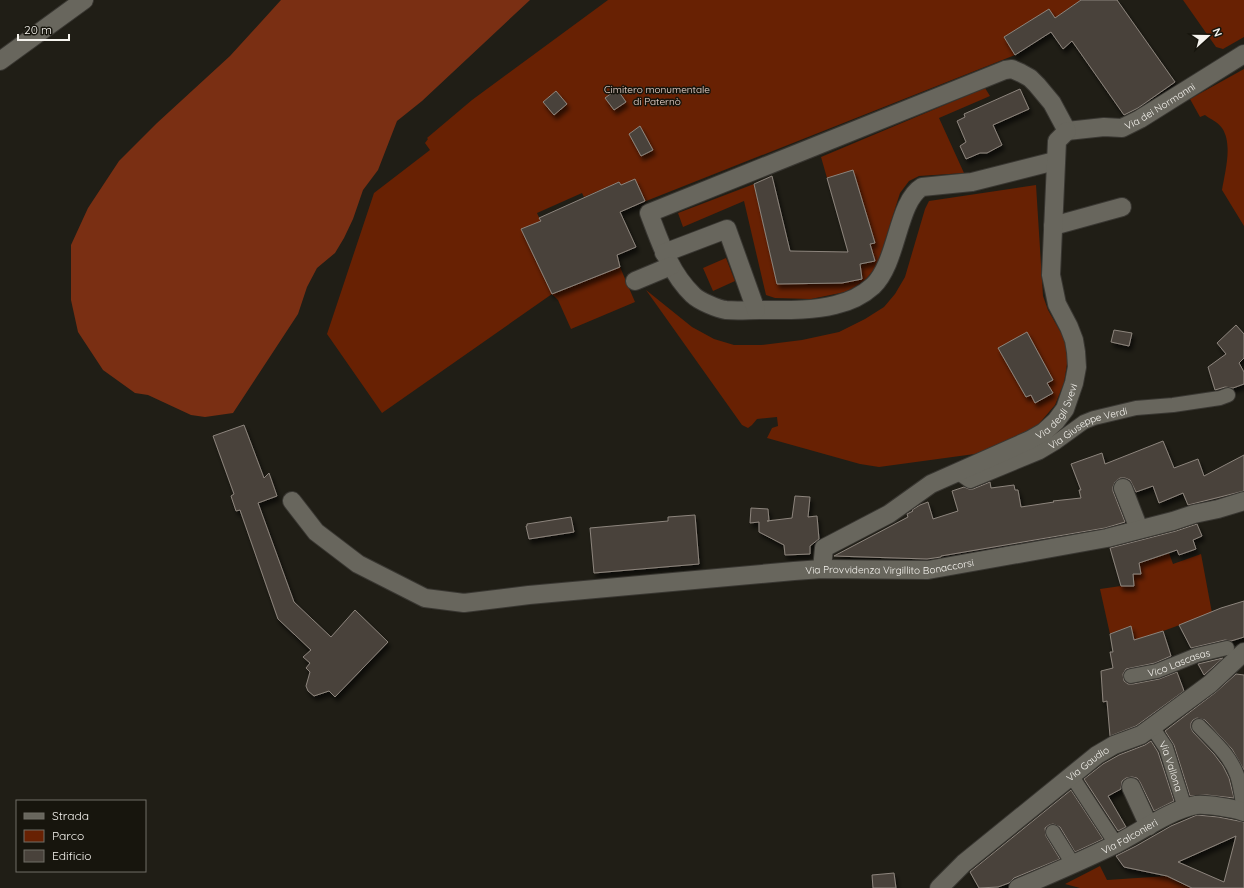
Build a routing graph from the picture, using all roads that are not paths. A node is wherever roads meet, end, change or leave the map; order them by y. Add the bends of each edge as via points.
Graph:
1 (84, 0) edge
2 (1244, 54) edge
3 (0, 61) edge
4 (1067, 131) junction
5 (1056, 161) junction
6 (1122, 207) dead end
7 (1053, 226) junction
8 (668, 259) junction
9 (635, 281) dead end
10 (756, 310) junction
11 (1228, 395) dead end
12 (957, 472) junction
13 (1123, 488) dead end
14 (292, 501) dead end
15 (1244, 501) edge
16 (1140, 529) junction
17 (822, 569) junction
18 (1238, 655) edge
19 (1131, 676) dead end
20 (1199, 726) dead end
21 (1152, 727) junction
22 (1071, 775) junction
23 (1131, 787) dead end
24 (1185, 808) junction
25 (1244, 812) edge
26 (1149, 826) junction
27 (1053, 832) dead end
28 (1116, 844) junction
29 (1073, 864) junction
30 (946, 885) edge
31 (1018, 888) edge

1 - 3 street
2 - 4 street, Via dei Normanni via 1122,128
4 - 5 street, Via degli Svevi via 1057,141
4 - 8 street via 1052,103 1030,78 1012,68 1005,70 649,213
5 - 7 street, Via degli Svevi
5 - 10 street via 972,182 922,187 907,206 890,258 873,286 858,296 836,305 806,310
6 - 7 street
7 - 12 street, Via degli Svevi via 1052,283 1057,304 1069,327 1076,352 1077,367 1070,398 1056,421 1044,432
8 - 9 street
8 - 10 street via 678,279 694,296 726,310
8 - 10 street via 727,229
11 - 12 street, Via Giuseppe Verdi via 1106,414 1084,422 1040,452 970,481
12 - 17 street, Via degli Svevi via 931,484 889,514 824,548
13 - 16 street
14 - 17 street, Via Provvidenza Virgillito Bonaccorsi via 316,532 358,564 425,598 464,603
15 - 16 street, Via Provvidenza Virgillito Bonaccorsi
16 - 17 street, Via Provvidenza Virgillito Bonaccorsi via 1106,538 928,570
18 - 19 street, Vico Lascasas via 1197,655 1157,671
18 - 21 street, Via Gaudio via 1210,684
20 - 25 street via 1230,762 1236,774
21 - 22 street, Via Gaudio via 1097,755
21 - 24 street, Via Vallona via 1166,748
22 - 28 street
22 - 30 street, Via Gaudio via 964,863
23 - 26 street
24 - 25 street, Via Falconieri via 1197,805
24 - 26 street, Via Falconieri
26 - 28 street, Via Falconieri
27 - 29 street
28 - 29 street, Via Falconieri
29 - 31 street, Via Falconieri

